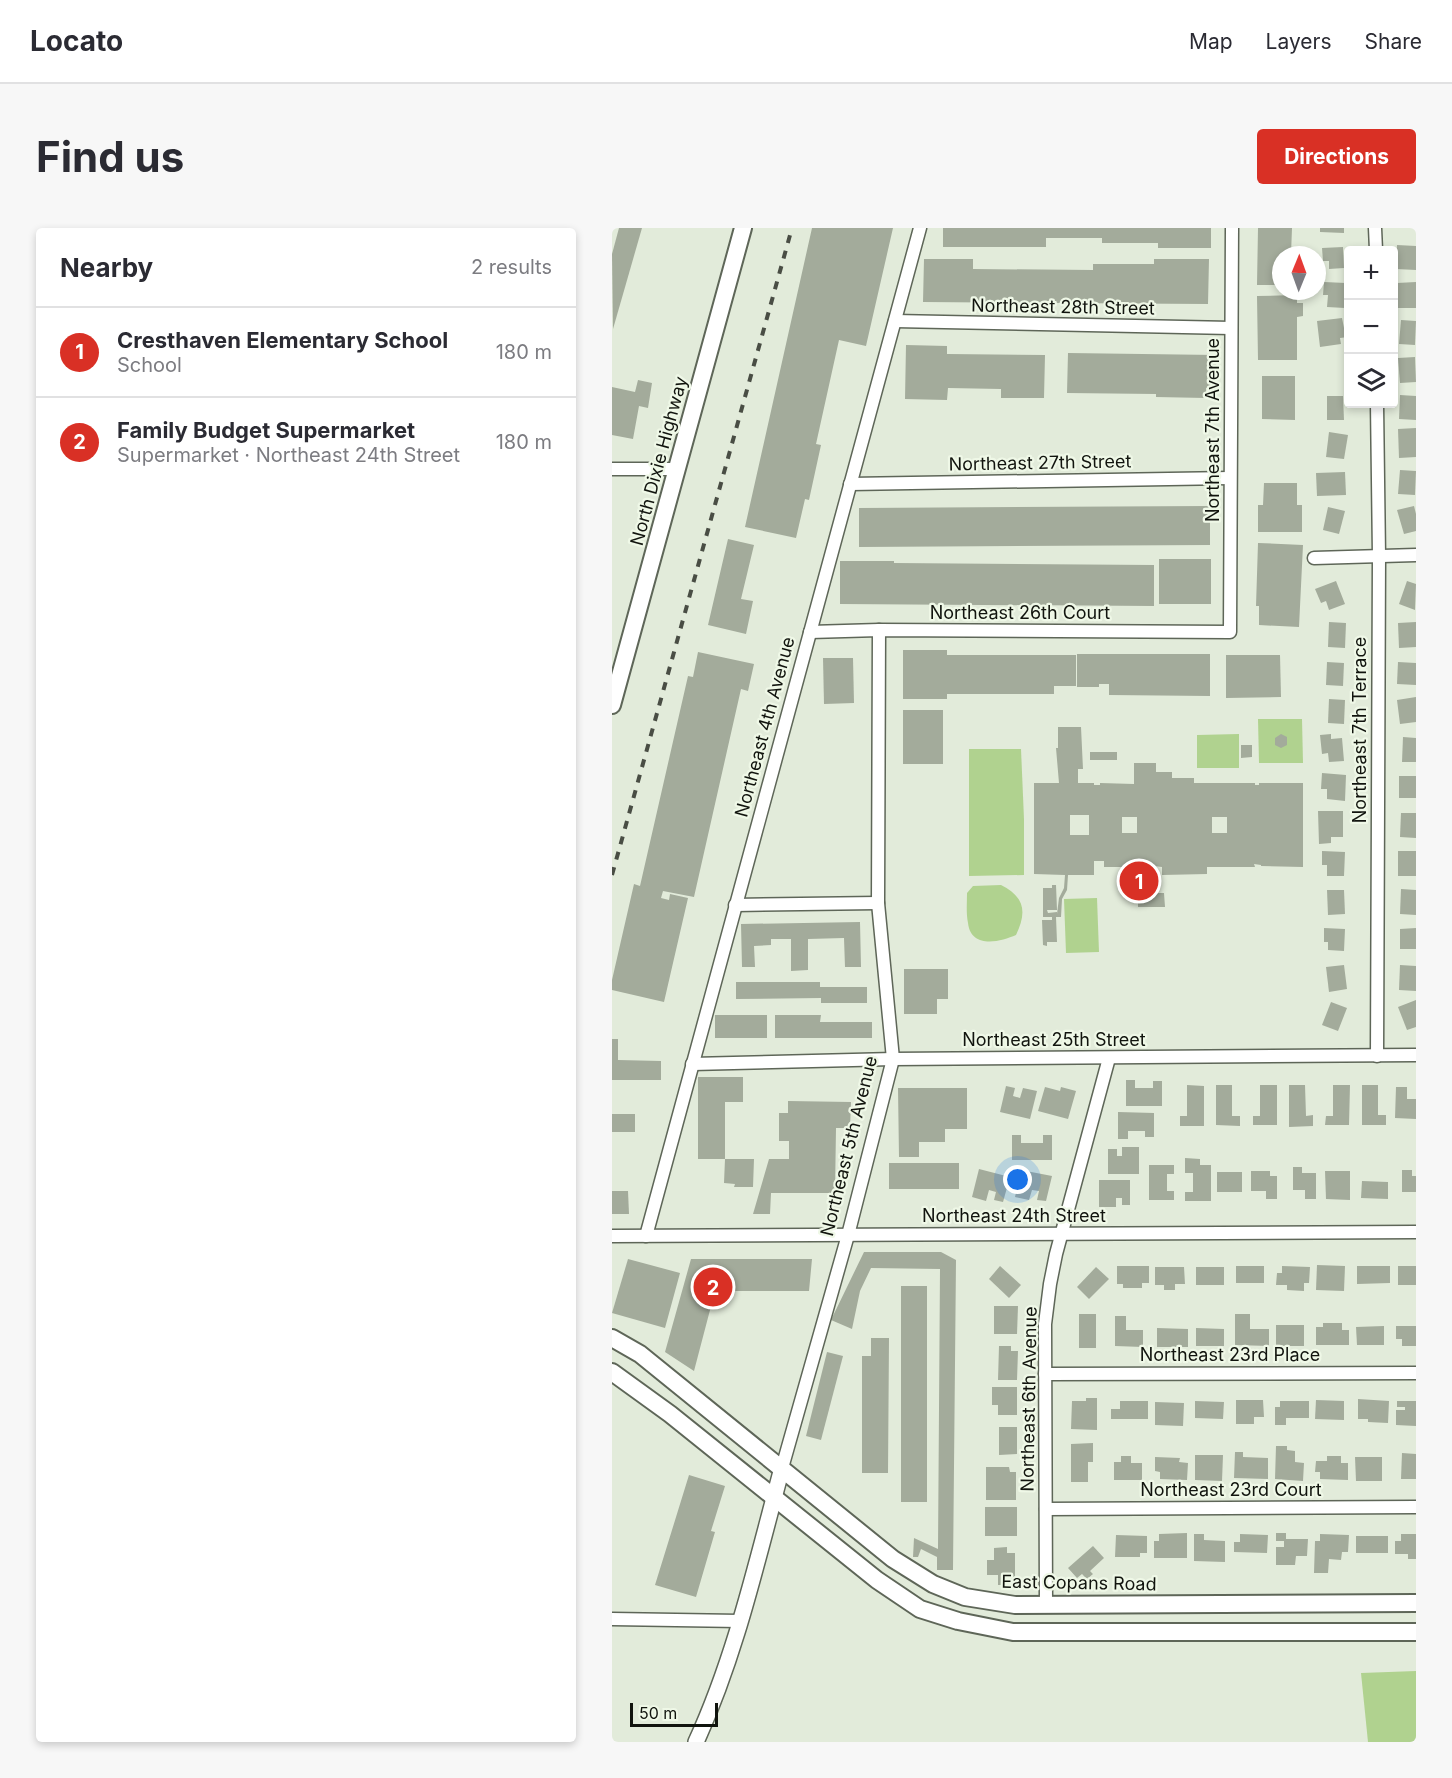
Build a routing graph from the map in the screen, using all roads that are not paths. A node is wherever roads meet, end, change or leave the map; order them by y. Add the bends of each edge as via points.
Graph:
1 (743, 228) edge
2 (920, 228) edge
3 (1232, 228) edge
4 (1375, 228) edge
5 (1376, 246) edge
6 (894, 321) junction
7 (1231, 328) junction
8 (1377, 408) edge
9 (677, 469) junction
10 (612, 470) edge
11 (1230, 478) junction
12 (850, 484) junction
13 (1416, 555) edge
14 (1378, 556) junction
15 (1314, 558) dead end
16 (879, 630) junction
17 (810, 632) junction
18 (1230, 632) joint
19 (612, 705) edge
20 (878, 903) junction
21 (735, 905) junction
22 (1377, 1056) junction
23 (1416, 1056) edge
24 (1108, 1058) junction
25 (893, 1059) junction
26 (692, 1064) junction
27 (1416, 1232) edge
28 (1061, 1234) junction
29 (848, 1235) junction
30 (612, 1236) edge
31 (646, 1236) junction
32 (612, 1338) edge
33 (612, 1372) edge
34 (1416, 1372) edge
35 (1045, 1374) junction
36 (782, 1468) junction
37 (774, 1497) junction
38 (1416, 1508) edge
39 (1046, 1509) junction
40 (1416, 1603) edge
41 (1046, 1605) junction
42 (612, 1618) edge
43 (740, 1621) junction
44 (1416, 1632) edge
45 (696, 1742) edge

1 - 9 main road, North Dixie Highway
2 - 6 street, Northeast 4th Avenue
3 - 7 street, Northeast 7th Avenue
4 - 5 street
6 - 7 street, Northeast 28th Street
6 - 12 street, Northeast 4th Avenue
7 - 11 street, Northeast 7th Avenue
8 - 14 street, Northeast 7th Terrace
9 - 10 street
9 - 19 main road, North Dixie Highway
11 - 12 street, Northeast 27th Street
11 - 18 street, Northeast 7th Avenue
12 - 17 street, Northeast 4th Avenue
13 - 14 street
14 - 15 street
14 - 22 street, Northeast 7th Terrace
16 - 17 street, Northeast 26th Court
16 - 18 street, Northeast 26th Court
16 - 20 street, Northeast 5th Avenue
17 - 21 street, Northeast 4th Avenue
20 - 21 street
20 - 25 street, Northeast 5th Avenue
21 - 26 street, Northeast 4th Avenue
22 - 23 street, Northeast 25th Street
22 - 24 street, Northeast 25th Street
24 - 25 street, Northeast 25th Street
24 - 28 street, Northeast 6th Avenue
25 - 26 street, Northeast 25th Street
25 - 29 street, Northeast 5th Avenue
26 - 31 street, Northeast 4th Avenue
27 - 28 street, Northeast 24th Street
28 - 29 street, Northeast 24th Street
28 - 35 street, Northeast 6th Avenue via 1045,1324
29 - 31 street, Northeast 24th Street
29 - 36 street, Northeast 5th Avenue
30 - 31 street, Northeast 24th Street
32 - 36 main road, East Copans Road via 640,1354
33 - 37 main road
34 - 35 street, Northeast 23rd Place
35 - 39 street, Northeast 6th Avenue
36 - 37 street, Northeast 5th Avenue
36 - 41 main road, East Copans Road via 893,1559 933,1584 964,1597 1015,1605
37 - 43 street, Northeast 5th Avenue
37 - 44 main road via 877,1580 920,1608 958,1621 1013,1632
38 - 39 street, Northeast 23rd Court
39 - 41 street, Northeast 6th Avenue
40 - 41 main road, East Copans Road
42 - 43 street
43 - 45 street, Northeast 5th Avenue

